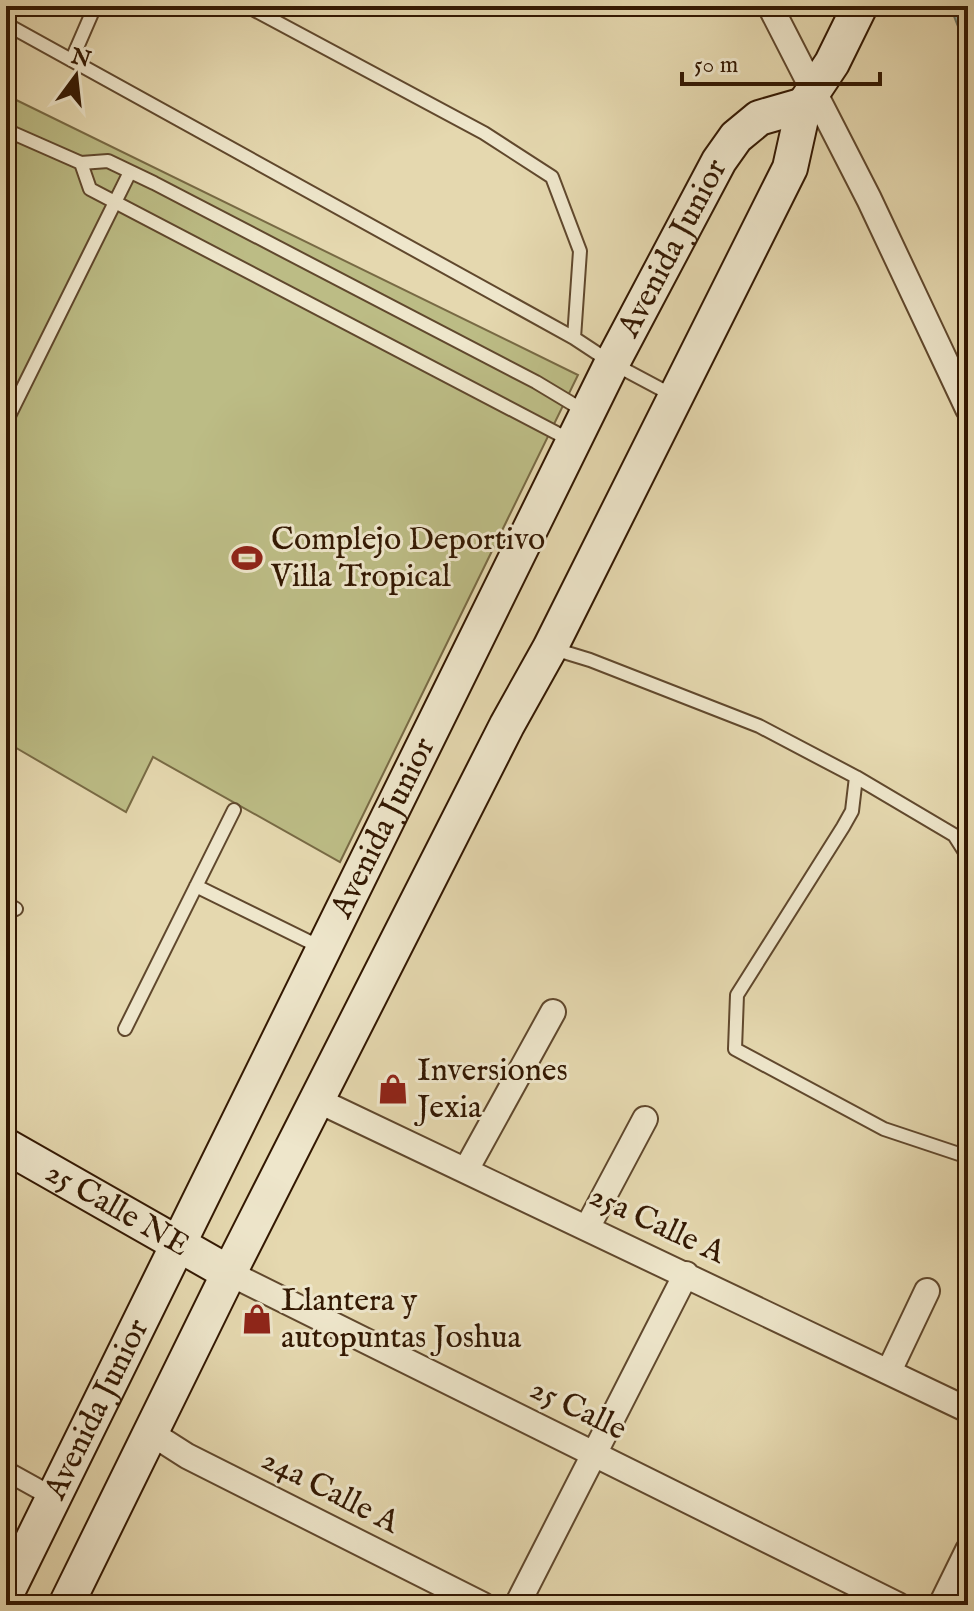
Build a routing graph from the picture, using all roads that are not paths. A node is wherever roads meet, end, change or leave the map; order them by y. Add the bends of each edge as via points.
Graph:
1 (95, 6) edge
2 (247, 6) edge
3 (770, 6) edge
4 (860, 6) edge
5 (6, 24) edge
6 (72, 59) junction
7 (817, 86) junction
8 (6, 130) edge
9 (81, 163) junction
10 (130, 172) junction
11 (115, 202) junction
12 (574, 338) junction
13 (612, 363) junction
14 (675, 396) junction
15 (968, 409) edge
16 (6, 422) edge
17 (581, 428) junction
18 (550, 648) junction
19 (856, 777) junction
20 (234, 810) dead end
21 (968, 857) edge
22 (196, 886) junction
23 (323, 949) junction
24 (553, 1012) dead end
25 (125, 1029) dead end
26 (317, 1100) junction
27 (645, 1119) dead end
28 (6, 1146) edge
29 (968, 1157) edge
30 (466, 1170) junction
31 (587, 1228) junction
32 (177, 1243) junction
33 (229, 1273) junction
34 (686, 1274) junction
35 (927, 1291) dead end
36 (889, 1371) junction
37 (968, 1410) edge
38 (151, 1433) junction
39 (594, 1454) junction
40 (6, 1471) edge
41 (53, 1497) junction
42 (968, 1550) edge
43 (6, 1594) edge
44 (66, 1605) edge
45 (483, 1605) edge
46 (517, 1605) edge
47 (898, 1605) edge
48 (941, 1605) edge

1 - 6 lane
2 - 12 lane via 484,133 552,177 580,251
3 - 7 street
4 - 7 main road, Avenida Junior
5 - 6 lane
6 - 12 lane
7 - 13 main road, Avenida Junior via 736,137
7 - 14 main road, Avenida Junior via 790,168
7 - 15 street
8 - 9 lane
9 - 10 lane via 108,161
9 - 11 lane via 90,189
10 - 11 lane
10 - 17 lane via 536,382
11 - 16 lane
11 - 17 lane via 524,413
12 - 13 lane
13 - 14 lane
13 - 17 main road, Avenida Junior
14 - 18 main road, Avenida Junior
17 - 23 main road, Avenida Junior
18 - 19 lane via 759,726
18 - 26 main road, Avenida Junior
19 - 21 lane via 954,835
19 - 29 lane via 852,811 737,995 735,1049 884,1129
20 - 22 lane
22 - 23 lane
22 - 25 lane
23 - 32 main road, Avenida Junior
24 - 30 street
26 - 30 street, 25a Calle A
26 - 33 main road, Avenida Junior
27 - 31 street
28 - 32 main road, 25 Calle NE
30 - 31 street, 25a Calle A
31 - 34 street, 25a Calle A
32 - 33 main road, 25 Calle NE
32 - 41 main road, Avenida Junior
33 - 38 main road, Avenida Junior
33 - 39 street, 25 Calle
34 - 36 street, 25a Calle A
34 - 39 street
35 - 36 street
36 - 37 street, 25a Calle A
38 - 44 main road, Avenida Junior
38 - 45 street, 24a Calle A
39 - 46 street
39 - 47 street, 25 Calle
40 - 41 street
41 - 43 main road, Avenida Junior
42 - 48 street

